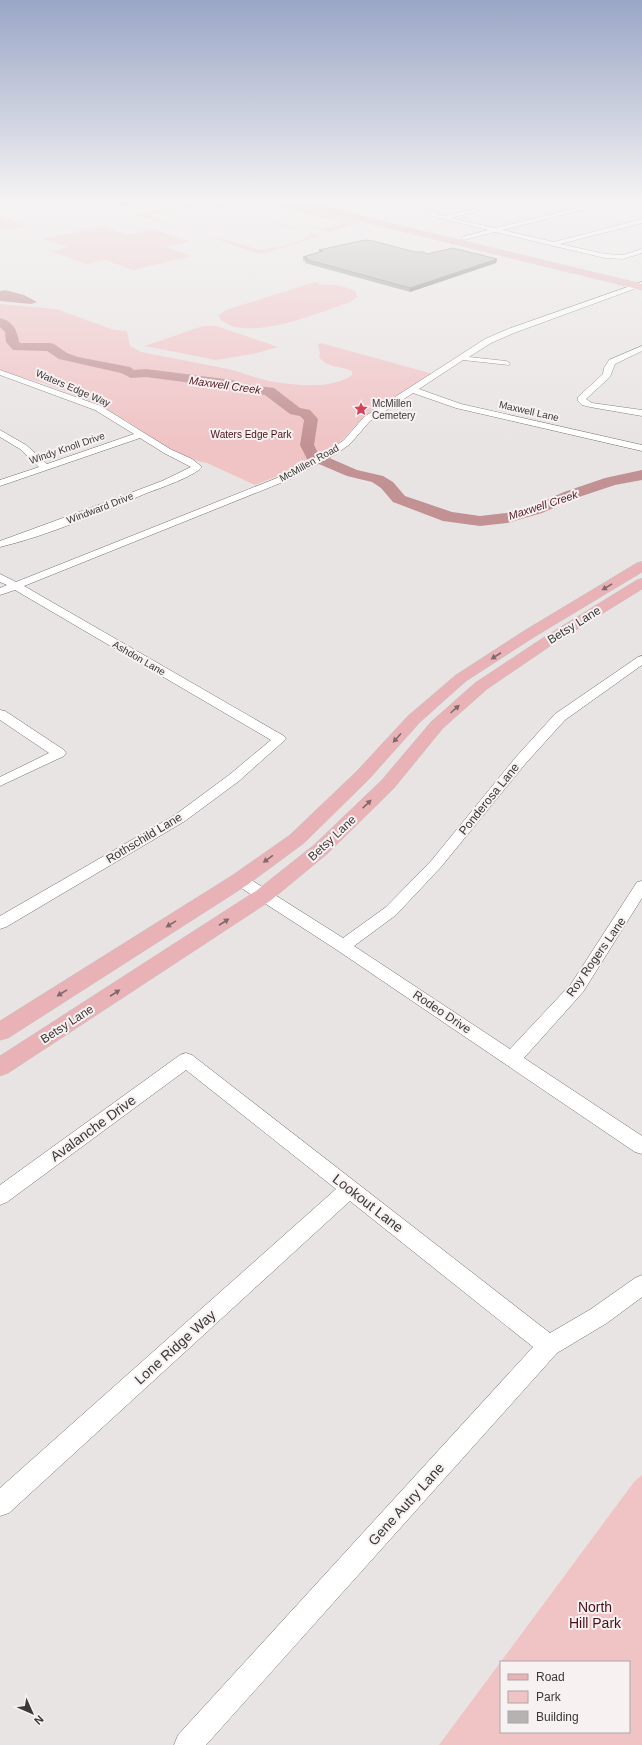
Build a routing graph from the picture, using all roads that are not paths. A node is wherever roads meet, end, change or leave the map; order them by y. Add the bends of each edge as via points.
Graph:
1 (630, 282) edge
2 (641, 285) edge
3 (641, 349) edge
4 (462, 358) junction
5 (506, 363) dead end
6 (0, 372) edge
7 (413, 390) junction
8 (642, 413) edge
9 (0, 433) edge
10 (141, 435) junction
11 (642, 448) edge
12 (45, 467) junction
13 (197, 468) joint
14 (0, 482) edge
15 (0, 544) edge
16 (642, 571) edge
17 (0, 577) edge
18 (15, 585) junction
19 (0, 592) edge
20 (639, 666) edge
21 (0, 714) edge
22 (279, 739) joint
23 (0, 782) edge
24 (240, 880) junction
25 (642, 886) edge
26 (263, 896) junction
27 (3, 917) edge
28 (343, 946) junction
29 (0, 1032) edge
30 (512, 1059) junction
31 (186, 1060) joint
32 (0, 1067) edge
33 (642, 1146) edge
34 (350, 1189) junction
35 (0, 1196) edge
36 (642, 1285) edge
37 (550, 1346) junction
38 (0, 1504) edge
39 (188, 1745) edge

1 - 2 main road
2 - 4 street, McMillen Road via 511,331 488,341
3 - 8 street via 612,362 607,375 581,399 590,405
4 - 5 street
4 - 7 street, McMillen Road
6 - 10 street, Waters Edge Way via 98,408
7 - 11 street, Maxwell Lane via 459,406
7 - 18 street, McMillen Road via 367,420 347,442 285,478
9 - 12 street via 23,447
10 - 12 street, Windy Knoll Drive
10 - 13 street, Waters Edge Way
12 - 14 street, Windy Knoll Drive
13 - 15 street, Windward Drive via 124,499
16 -> 24 main road, Betsy Lane via 529,634 462,678 414,719 363,776 297,839
26 -> 16 main road, Betsy Lane via 321,849 388,784 437,725 481,686 548,641
17 - 18 street, Ashdon Lane
18 - 19 street, McMillen Road
18 - 22 street, Ashdon Lane
20 - 28 street, Ponderosa Lane via 560,717 521,760 436,864 391,911
21 - 23 street via 59,753
22 - 27 street, Rothschild Lane via 234,778 180,818
24 - 26 street, Rodeo Drive
24 -> 29 main road, Betsy Lane
25 - 30 street, Roy Rogers Lane via 577,988
26 - 28 street, Rodeo Drive
32 -> 26 main road, Betsy Lane
28 - 30 street, Rodeo Drive
30 - 33 street, Rodeo Drive
31 - 34 street, Lookout Lane
31 - 35 street, Avalanche Drive
34 - 37 street, Lookout Lane
34 - 38 street, Lone Ridge Way
36 - 37 street, Gene Autry Lane via 599,1316
37 - 39 street, Gene Autry Lane

